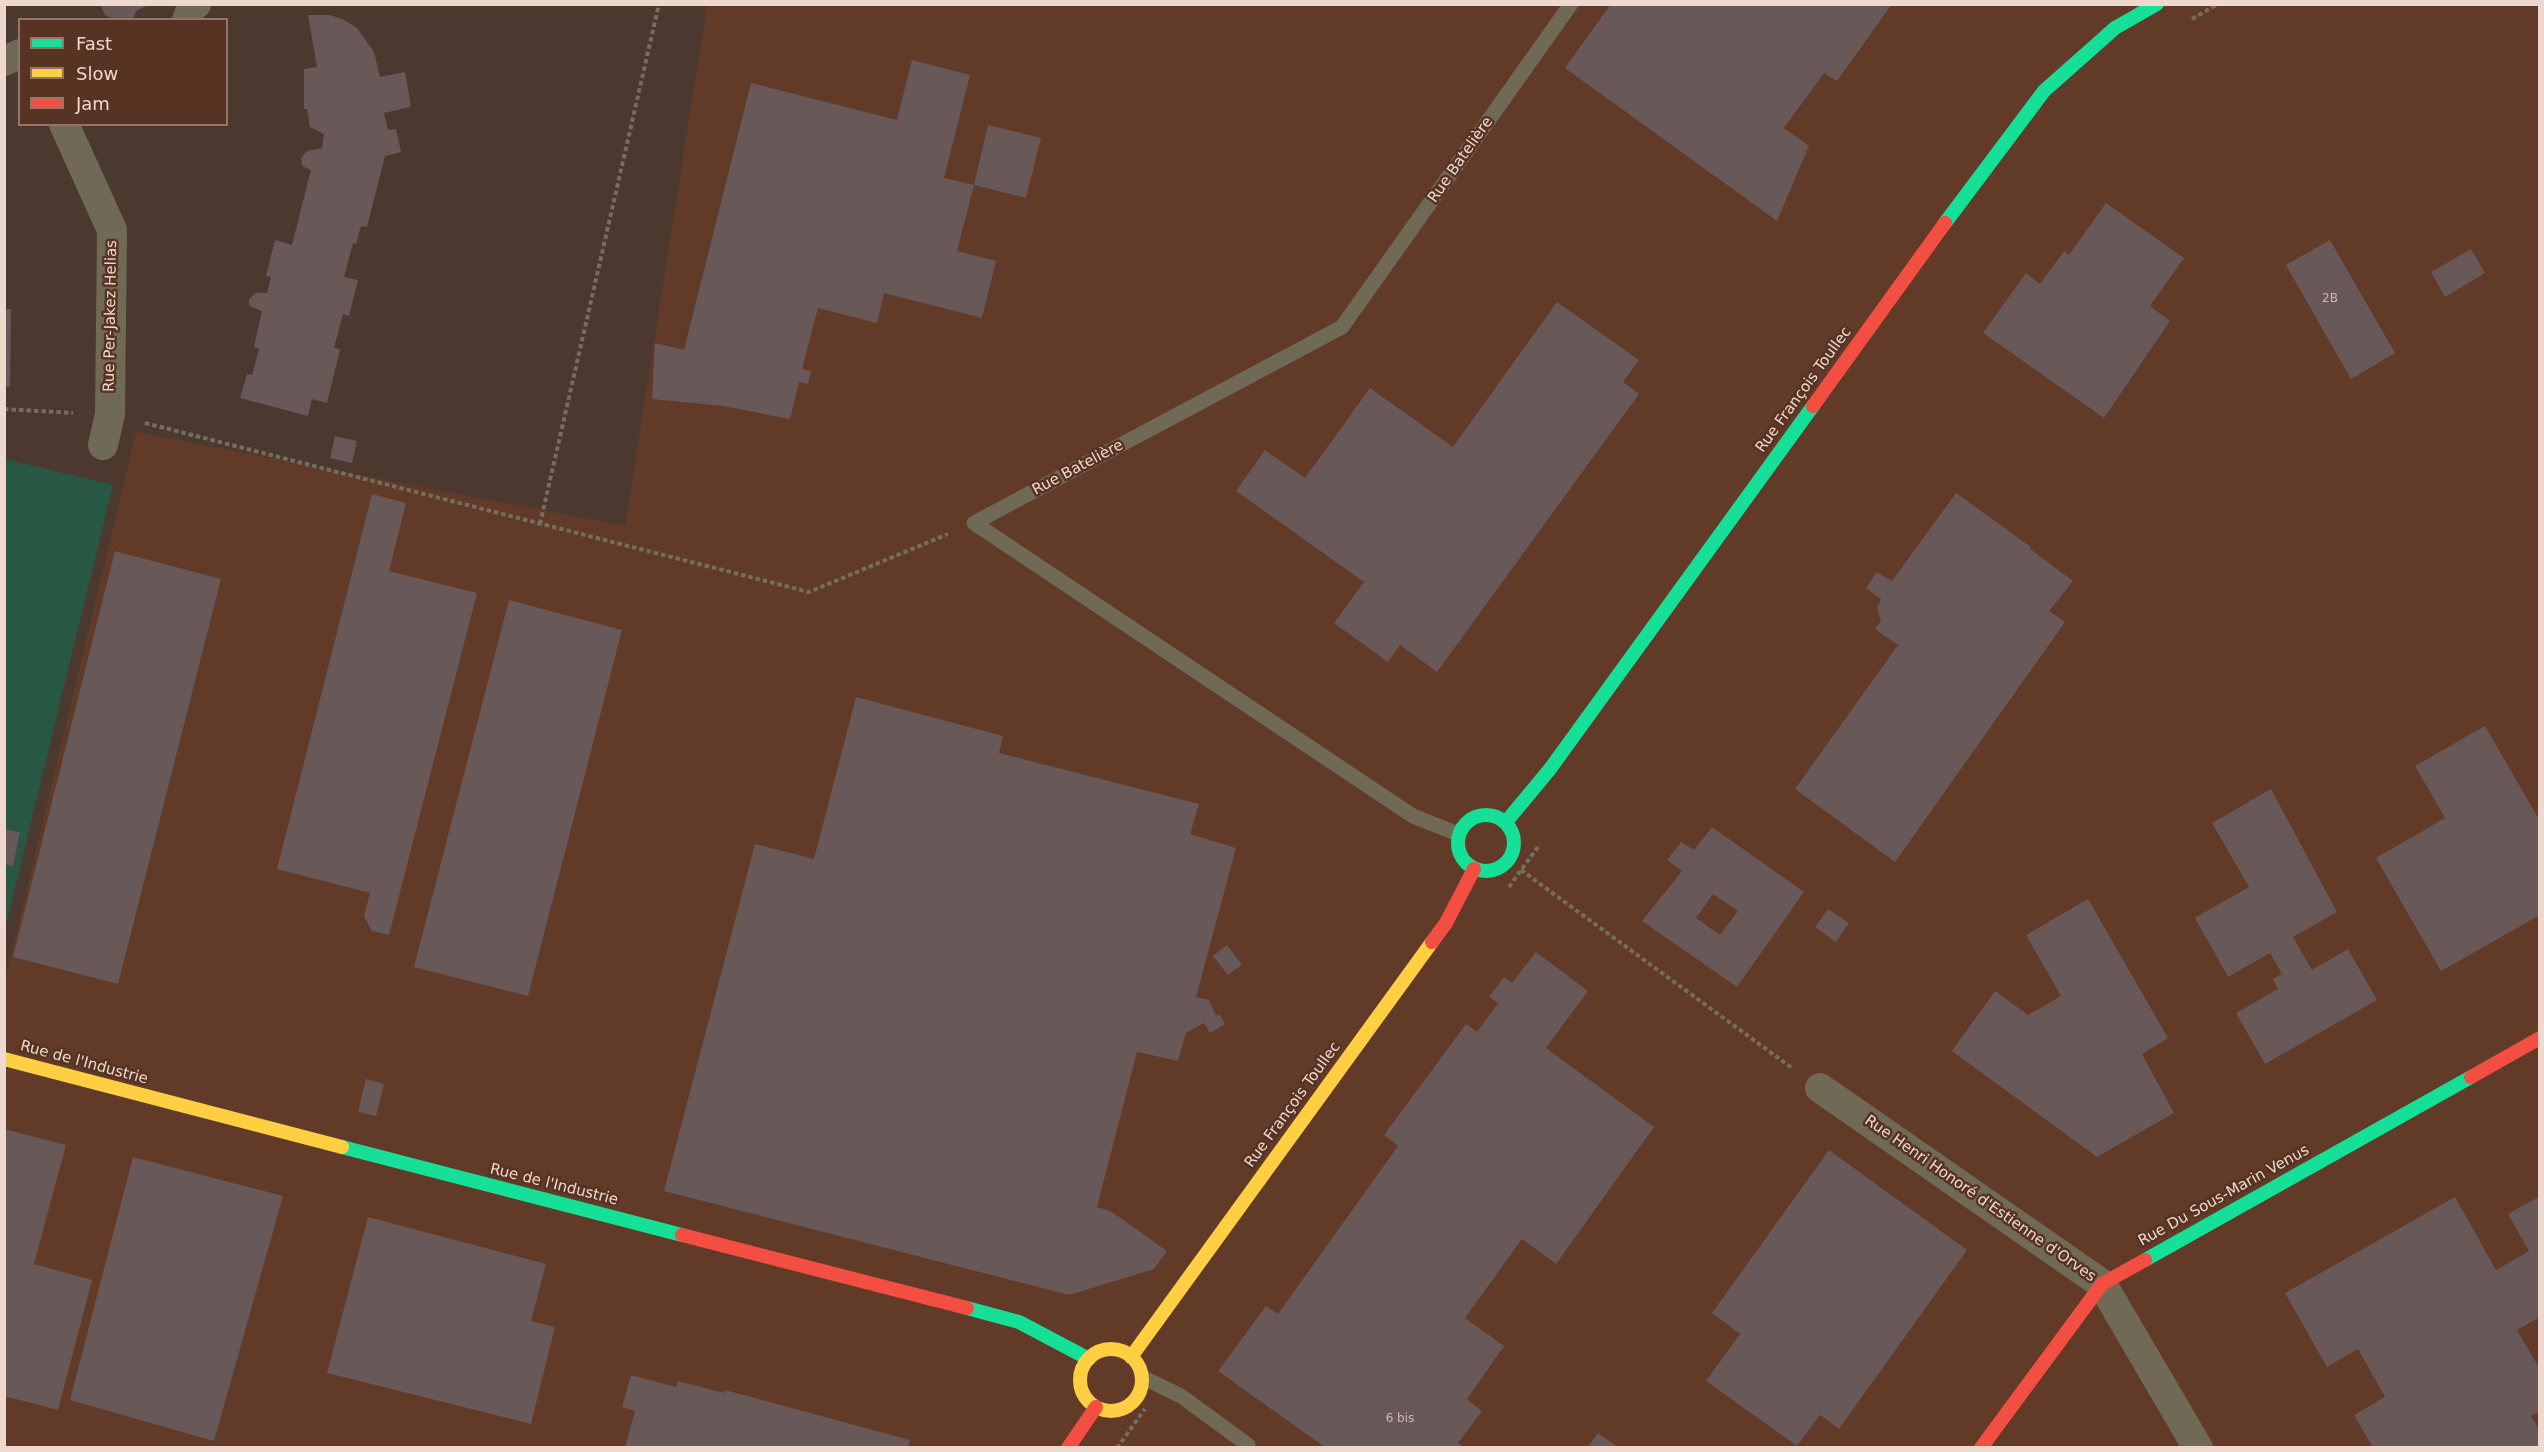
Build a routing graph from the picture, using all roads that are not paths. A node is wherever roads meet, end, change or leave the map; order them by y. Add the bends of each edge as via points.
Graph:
1 (196, 4) edge
2 (1571, 4) edge
3 (2157, 4) edge
4 (188, 18) edge
5 (18, 55) edge
6 (4, 61) edge
7 (65, 126) edge
8 (103, 445) dead end
9 (1506, 822) junction
10 (1458, 834) junction
11 (1474, 869) junction
12 (2540, 1038) edge
13 (4, 1059) edge
14 (1820, 1088) road end
15 (2102, 1284) junction
16 (1131, 1357) junction
17 (1089, 1359) junction
18 (1142, 1377) junction
19 (1096, 1407) junction
20 (1248, 1445) dead end
21 (1068, 1448) edge
22 (1980, 1448) edge
23 (2198, 1448) edge

1 - 4 street
2 - 10 lane, Rue Batelière via 1342,327 974,523 1413,816
3 - 9 main road, Rue François Toullec via 2115,28 2044,91 1550,769
5 - 6 street
7 - 8 street, Rue Per-Jakez Helias via 112,230 110,414
9 - 10 main road via 1493,815 1479,815 1466,822
9 - 11 main road via 1513,834 1511,855 1496,870
10 - 11 main road via 1461,857
11 - 16 main road, Rue François Toullec via 1446,923
12 - 15 main road, Rue Du Sous-Marin Venus
13 - 17 main road, Rue de l'Industrie via 1019,1322
14 - 15 street, Rue Henri Honoré d'Estienne d'Orves
15 - 22 main road, Rue Du Sous-Marin Venus
15 - 23 street, Rue Henri Honoré d'Estienne d'Orves
16 - 17 main road via 1106,1350
16 - 18 main road
17 - 19 main road via 1080,1375 1081,1388
18 - 19 main road via 1138,1395 1125,1407 1108,1411
18 - 20 lane via 1181,1396
19 - 21 main road

